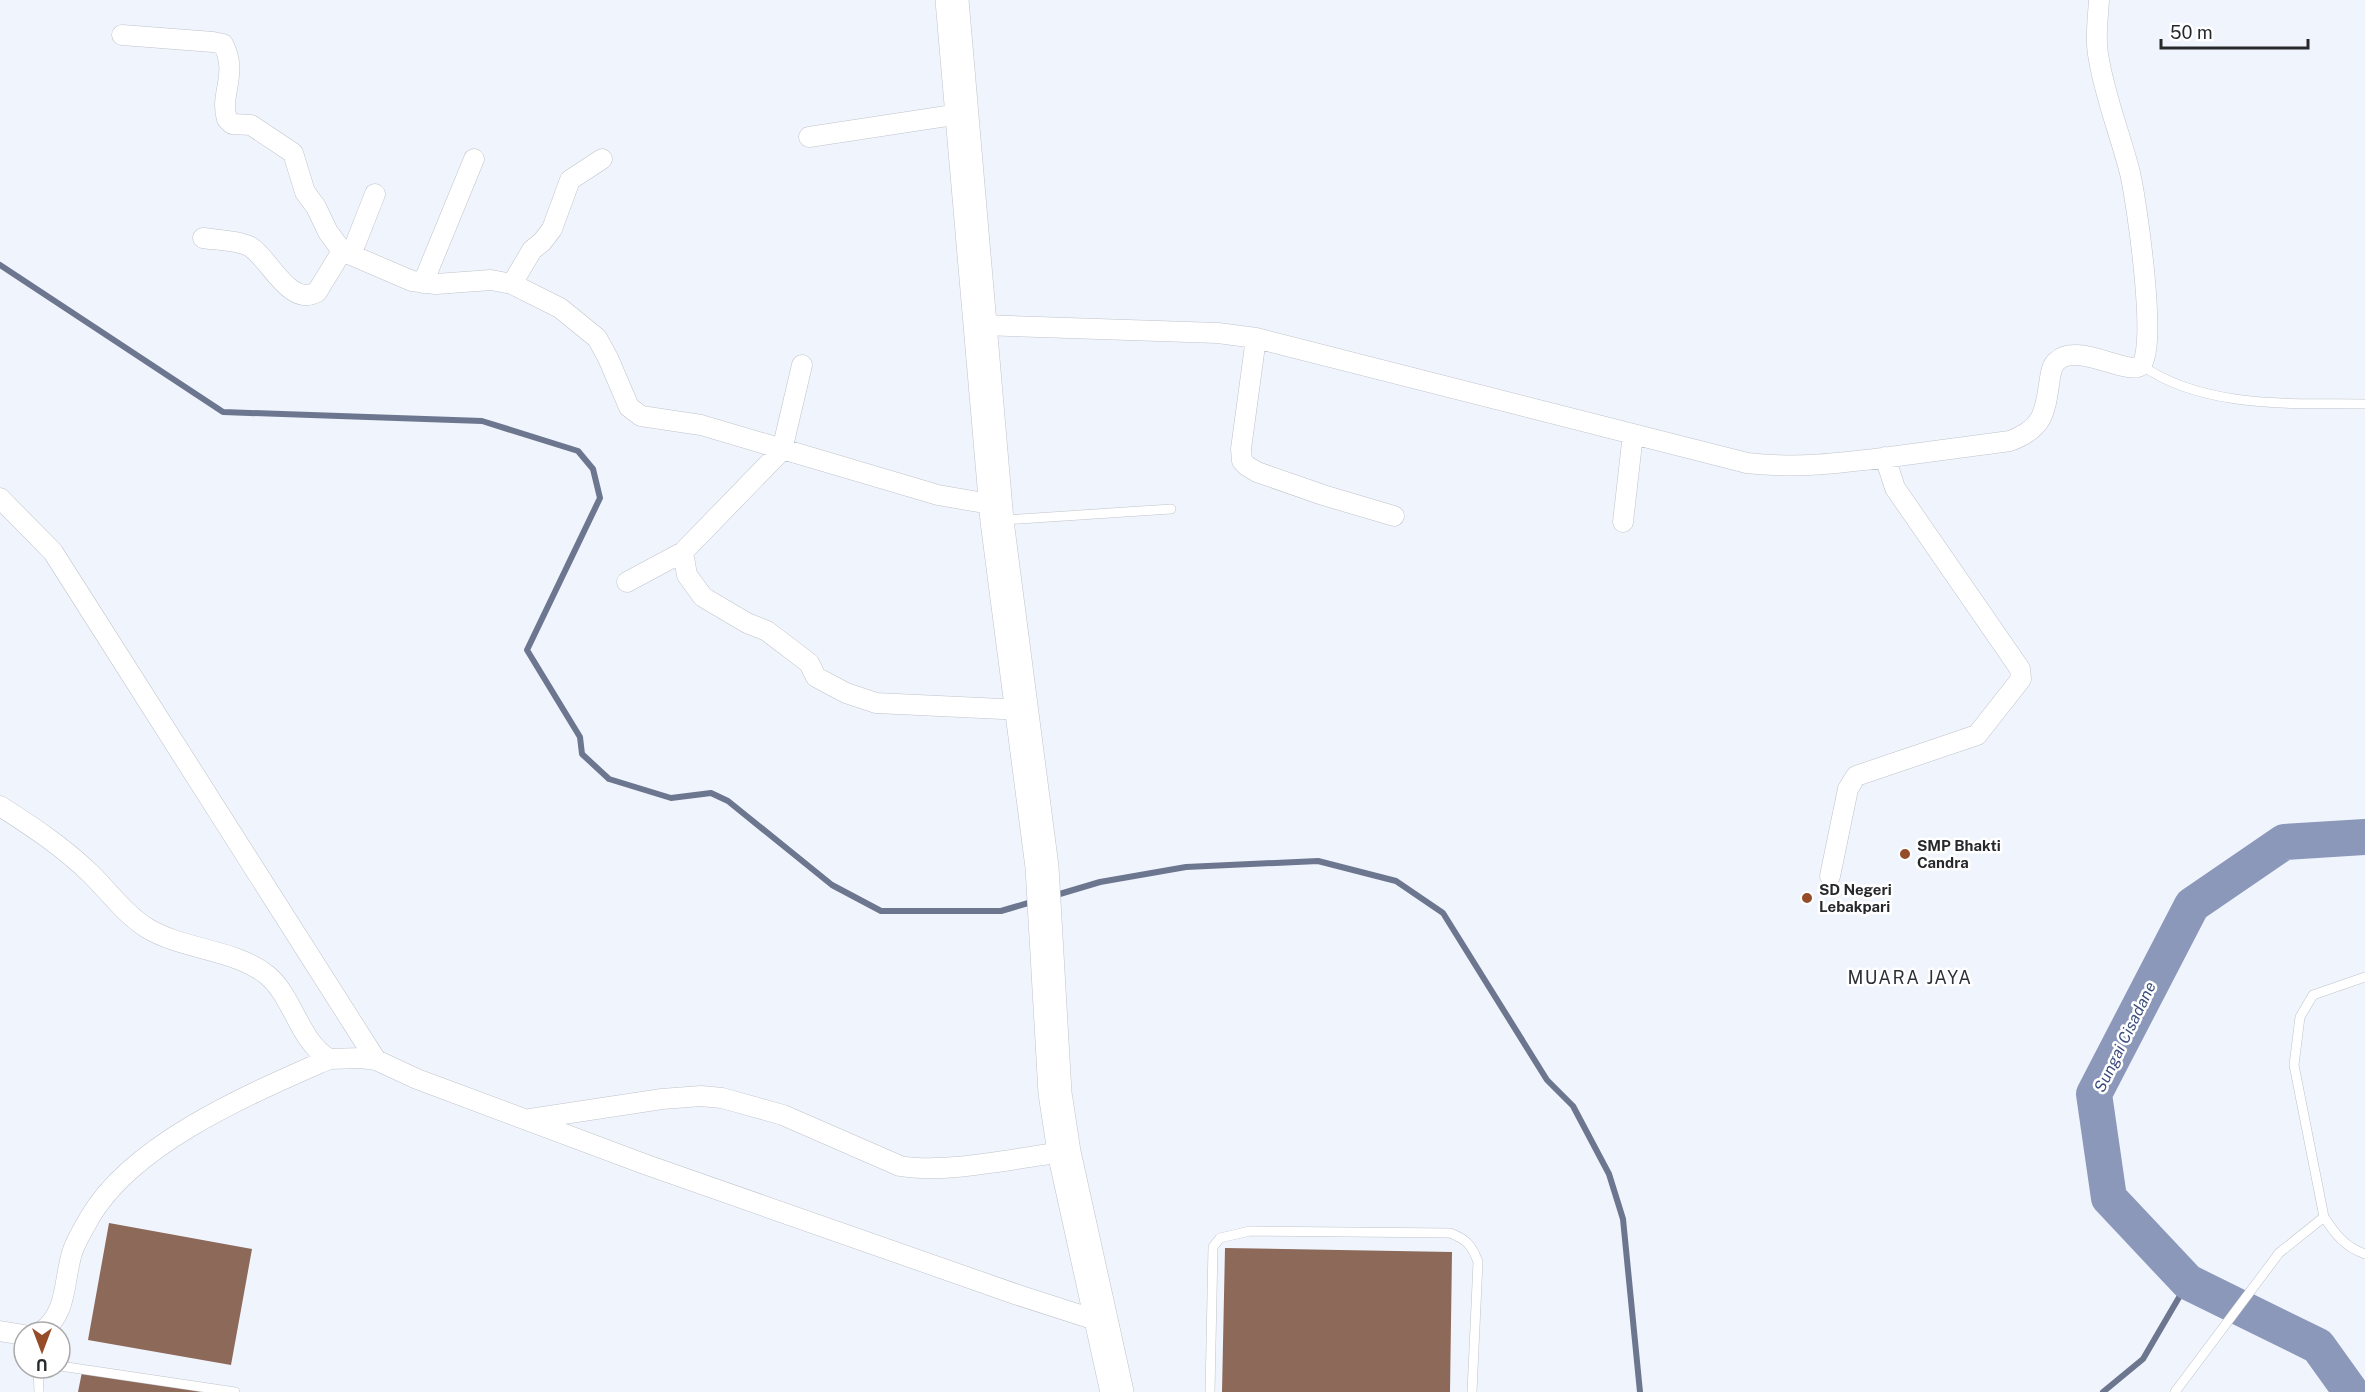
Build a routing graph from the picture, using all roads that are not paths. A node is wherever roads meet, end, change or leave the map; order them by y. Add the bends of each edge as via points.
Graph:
1 (952, 0) edge
2 (2099, 0) edge
3 (122, 35) dead end
4 (960, 114) junction
5 (809, 137) dead end
6 (474, 159) dead end
7 (602, 159) dead end
8 (375, 194) dead end
9 (203, 238) dead end
10 (347, 253) junction
11 (423, 283) junction
12 (512, 284) junction
13 (981, 325) junction
14 (1256, 338) junction
15 (802, 365) dead end
16 (2140, 366) junction
17 (2365, 404) edge
18 (1633, 434) junction
19 (782, 450) junction
20 (1885, 457) junction
21 (0, 498) edge
22 (1171, 509) dead end
23 (996, 513) junction
24 (1394, 516) dead end
25 (1623, 522) dead end
26 (683, 552) junction
27 (627, 582) dead end
28 (1022, 710) junction
29 (0, 806) edge
30 (1830, 876) dead end
31 (2365, 977) edge
32 (329, 1059) junction
33 (376, 1060) junction
34 (527, 1120) junction
35 (1064, 1152) junction
36 (2324, 1217) junction
37 (2365, 1254) edge
38 (54, 1320) edge
39 (1102, 1322) junction
40 (72, 1368) edge
41 (235, 1392) edge
42 (1117, 1392) edge
43 (1210, 1392) edge
44 (1472, 1392) edge
45 (2175, 1392) edge

1 - 4 highway
2 - 16 street via 2100,72 2131,175 2143,256 2148,344
3 - 10 street via 223,44 230,60 227,119 232,124 250,125 292,153 305,192 328,232
4 - 5 street
4 - 13 highway
6 - 11 street
7 - 12 street via 570,180 552,229 532,250
8 - 10 street
9 - 10 street via 247,246 259,254 285,285 305,296 317,292
10 - 11 street
11 - 12 street via 491,280
12 - 19 street via 560,308 597,338 629,407 641,416 701,425
13 - 14 street via 1218,333
13 - 23 highway
14 - 18 street
14 - 24 street via 1242,461 1257,472
15 - 19 street
16 - 17 lane via 2187,389 2236,399
16 - 20 street via 2132,368 2087,356 2061,358 2052,371 2042,418 2024,436
18 - 20 street via 1766,465 1809,466
18 - 25 street
19 - 23 street
19 - 26 street
20 - 30 street via 1895,488 2020,669 2021,680 1977,735 1856,776 1848,789
21 - 33 street via 53,552
22 - 23 lane
23 - 28 highway
26 - 27 street
26 - 28 street via 687,575 703,597 767,631 809,663 816,677 846,693 876,703
28 - 35 highway via 1042,867 1055,1092
29 - 32 street via 63,848 145,927 269,976 318,1049
31 - 36 lane via 2313,995 2300,1017 2294,1065
32 - 33 street
32 - 38 street via 257,1091 193,1126 150,1154 116,1184 100,1202 73,1250
33 - 34 street
34 - 35 street via 701,1096 783,1115 908,1167 945,1167
34 - 39 street
35 - 39 highway
36 - 37 lane via 2337,1237
36 - 45 lane via 2279,1253
39 - 42 highway
40 - 41 lane
43 - 44 lane via 1213,1247 1220,1238 1250,1231 1352,1231 1450,1233 1464,1238 1472,1247 1478,1262

